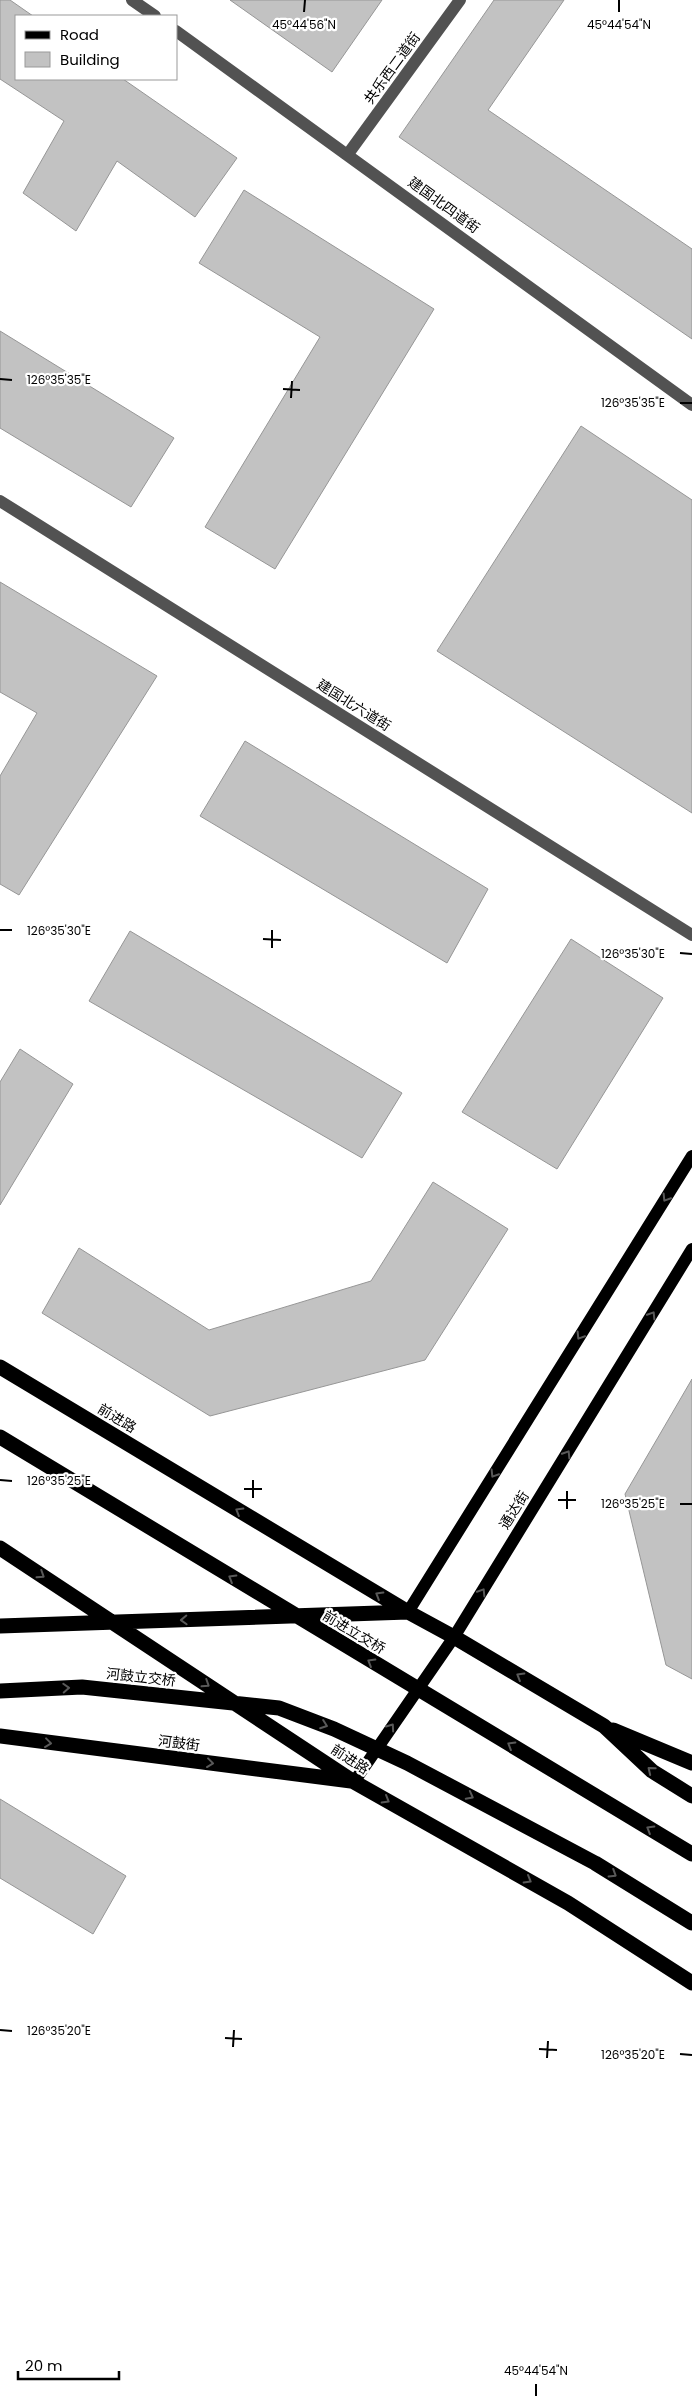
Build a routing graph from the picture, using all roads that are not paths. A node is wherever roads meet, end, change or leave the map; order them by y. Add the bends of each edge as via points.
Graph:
1 (132, 0) edge
2 (460, 0) edge
3 (154, 15) edge
4 (178, 32) edge
5 (348, 154) junction
6 (692, 405) edge
7 (0, 501) edge
8 (692, 935) edge
9 (692, 1156) edge
10 (692, 1249) edge
11 (0, 1367) edge
12 (0, 1437) edge
13 (0, 1548) edge
14 (408, 1612) junction
15 (112, 1622) junction
16 (0, 1626) edge
17 (454, 1636) junction
18 (0, 1691) edge
19 (604, 1726) junction
20 (0, 1736) edge
21 (692, 1763) edge
22 (354, 1782) junction
23 (692, 1796) edge
24 (692, 1854) edge
25 (692, 1924) edge
26 (692, 1983) edge

1 - 3 street
2 - 5 street, 共乐西二道街
4 - 5 street, 建国北四道街
5 - 6 street, 建国北四道街
7 - 8 street, 建国北六道街
9 -> 14 main road
17 -> 10 main road, 通达街
14 -> 11 highway, 前进路
24 -> 12 highway, 前进立交桥
13 -> 15 highway, 前进路
14 -> 15 highway
14 - 17 highway, 前进路
15 - 16 highway
15 -> 22 highway, 前进路
19 -> 17 highway, 前进路
22 -> 17 main road, 通达街
18 -> 25 highway, 河鼓立交桥 via 82,1687 279,1708 407,1762 595,1863
19 - 21 highway, 前进路
23 -> 19 highway, 前进路 via 652,1772
20 -> 22 highway, 河鼓街
22 -> 26 highway, 前进路 via 568,1903

